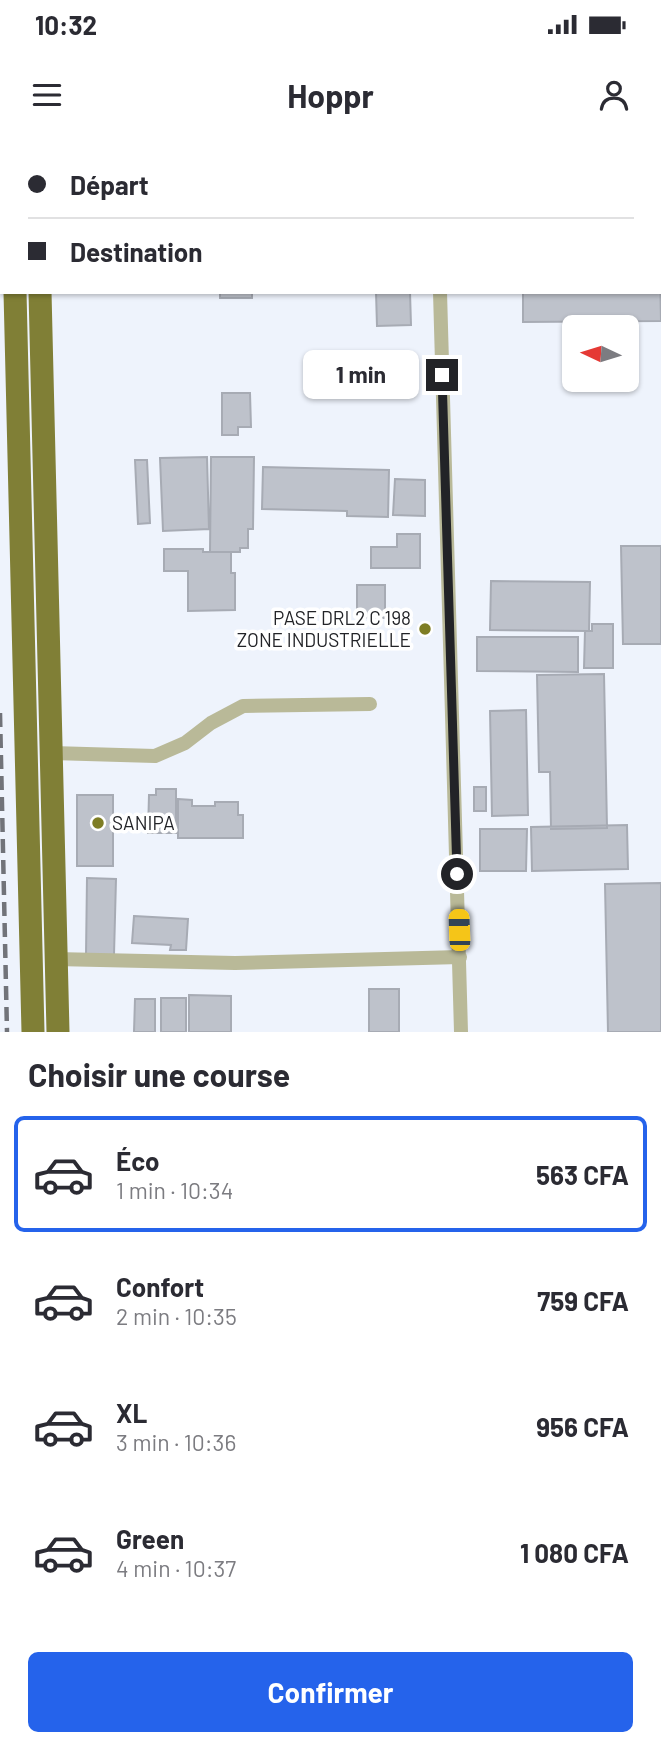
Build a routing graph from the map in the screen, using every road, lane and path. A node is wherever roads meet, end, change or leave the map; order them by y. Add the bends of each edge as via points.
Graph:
1 (15, 294) edge
2 (40, 294) edge
3 (440, 294) edge
4 (370, 704) dead end
5 (52, 753) junction
6 (460, 957) junction
7 (55, 960) junction
8 (33, 1032) edge
9 (58, 1032) edge
10 (461, 1032) edge

1 - 8 highway
2 - 5 highway
3 - 6 street
4 - 5 street via 243,706 185,743 155,756
5 - 7 highway
6 - 7 street via 235,963
6 - 10 street
7 - 9 highway

